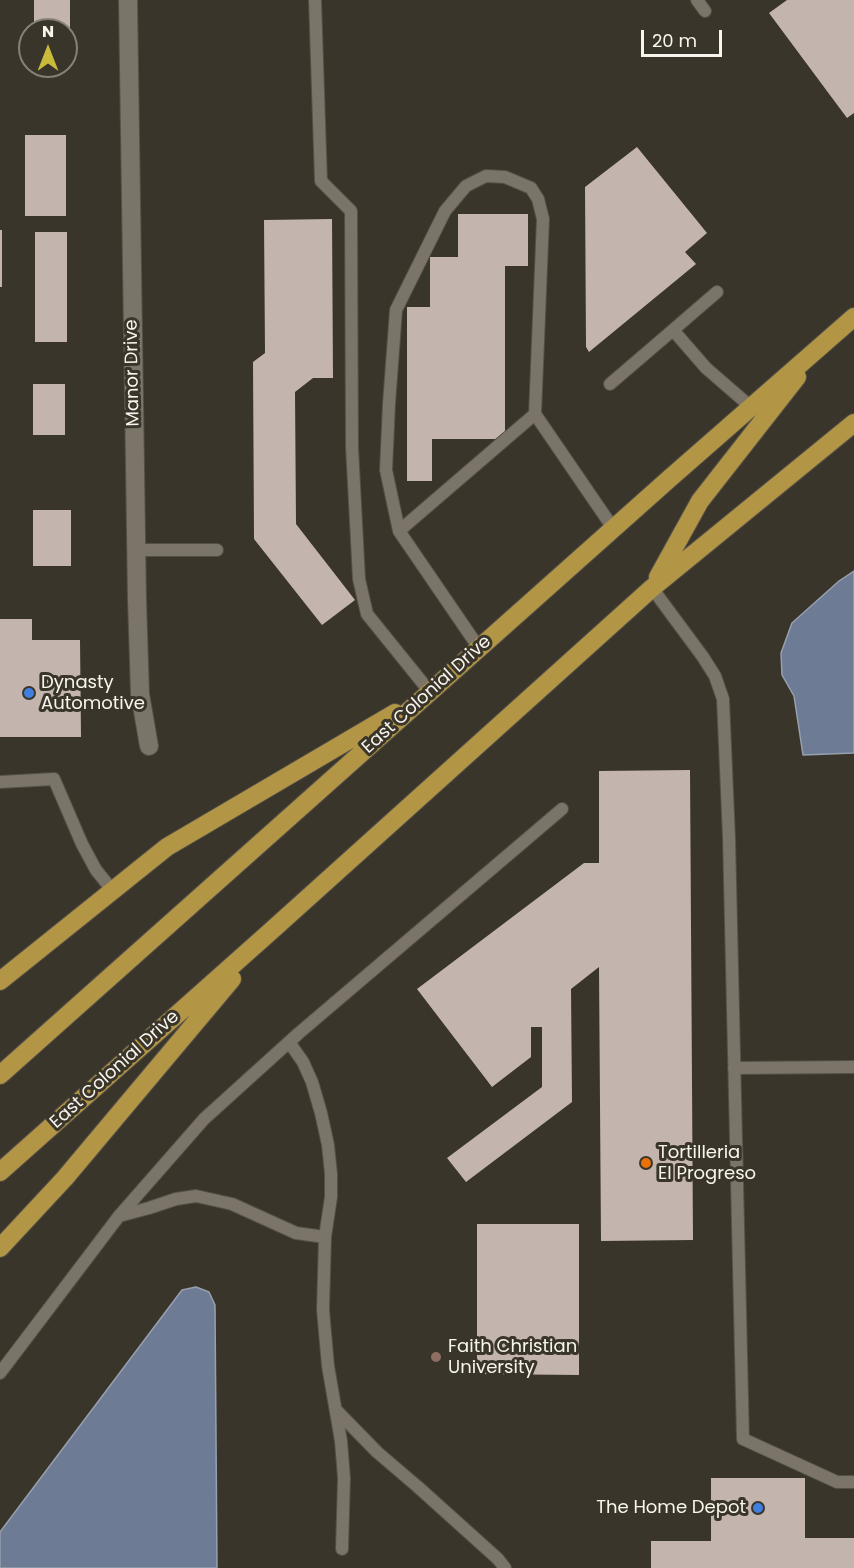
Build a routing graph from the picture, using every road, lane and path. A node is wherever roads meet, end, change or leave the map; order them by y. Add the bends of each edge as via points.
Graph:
1 (128, 0) edge
2 (315, 0) edge
3 (697, 0) edge
4 (705, 11) dead end
5 (717, 292) dead end
6 (854, 317) edge
7 (673, 330) junction
8 (824, 342) junction
9 (610, 384) dead end
10 (751, 407) junction
11 (535, 414) junction
12 (854, 423) edge
13 (613, 528) junction
14 (399, 531) junction
15 (136, 550) junction
16 (216, 550) dead end
17 (652, 588) junction
18 (479, 648) junction
19 (430, 692) junction
20 (149, 746) dead end
21 (0, 782) edge
22 (562, 809) dead end
23 (113, 891) junction
24 (271, 931) junction
25 (0, 981) edge
26 (289, 1042) junction
27 (854, 1067) edge
28 (734, 1068) junction
29 (0, 1075) edge
30 (0, 1172) edge
31 (119, 1216) junction
32 (325, 1238) junction
33 (0, 1248) edge
34 (0, 1373) edge
35 (336, 1410) junction
36 (854, 1482) edge
37 (342, 1549) dead end
38 (506, 1568) edge

1 - 15 street, Manor Drive
2 - 19 lane via 321,181 351,211 352,447 359,579 367,614
3 - 4 lane
5 - 7 lane
6 - 8 highway, East Colonial Drive
7 - 9 lane
7 - 10 lane via 706,368
8 - 10 highway, East Colonial Drive
8 - 17 highway via 700,501
10 - 13 highway, East Colonial Drive
11 - 13 lane
11 - 14 lane
11 - 14 lane via 543,219 531,188 505,177 486,176 466,186 445,211 396,310 386,470
12 - 17 highway, East Colonial Drive
13 - 18 highway, East Colonial Drive
14 - 18 lane
15 - 16 lane
15 - 20 street, Manor Drive via 140,694
17 - 24 highway, East Colonial Drive
17 - 28 lane via 715,675 723,699
18 - 19 highway, East Colonial Drive
19 - 23 highway via 167,847
19 - 29 highway, East Colonial Drive
21 - 23 lane via 54,779 81,844
22 - 26 lane
23 - 25 highway
24 - 30 highway, East Colonial Drive
24 - 33 highway via 65,1178
26 - 31 lane via 204,1119
26 - 32 lane via 312,1082 328,1145 331,1197
27 - 28 lane
28 - 36 lane via 743,1439 837,1482
31 - 32 lane via 176,1198 196,1196 231,1204 296,1233
31 - 34 lane
32 - 35 lane via 323,1310
35 - 37 lane via 344,1478
35 - 38 lane

